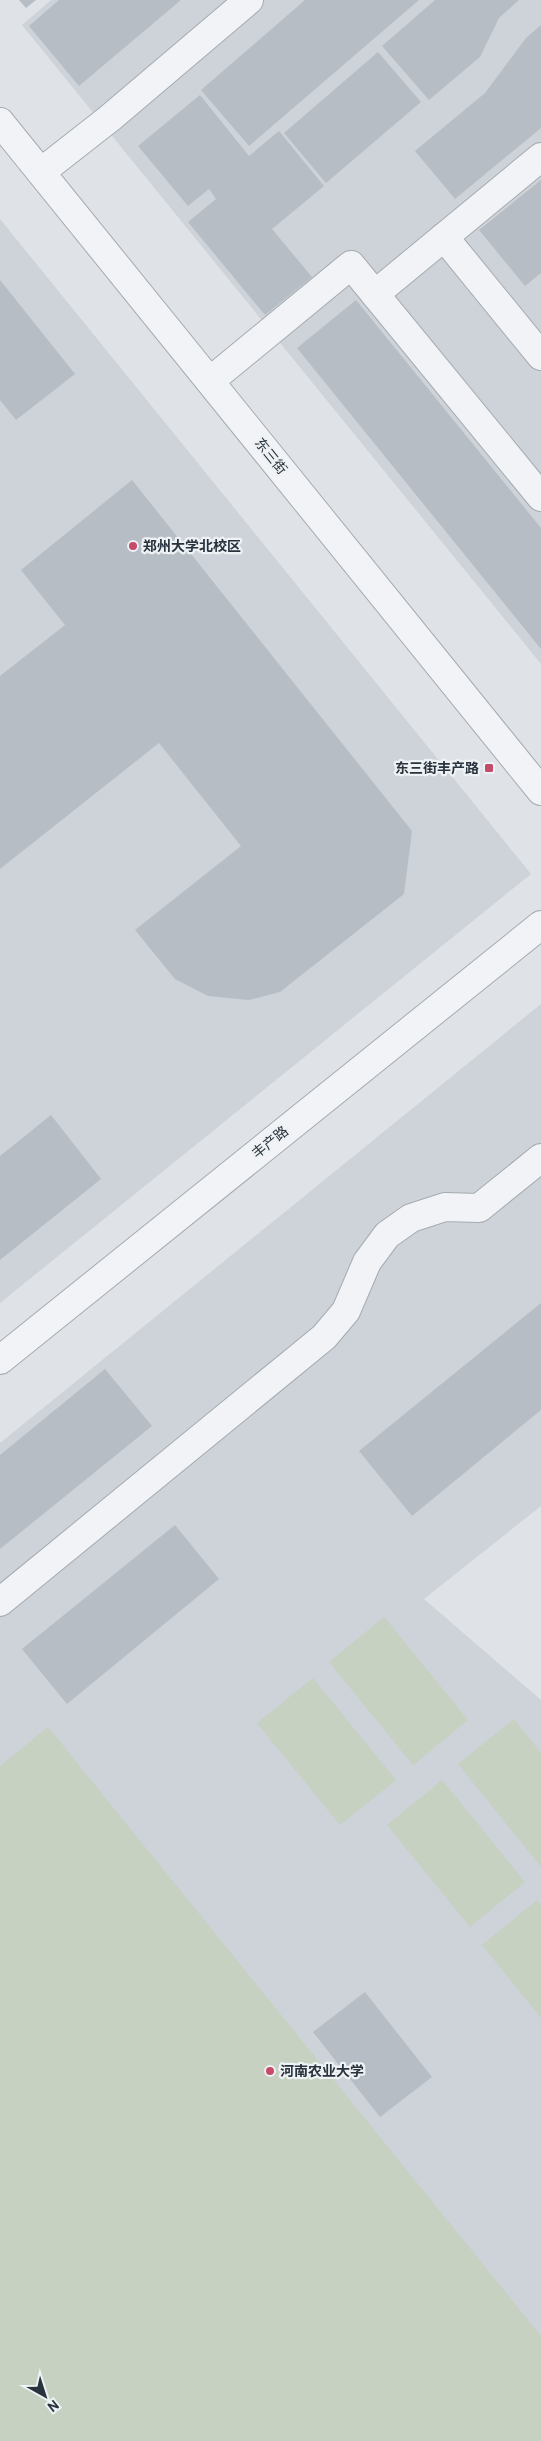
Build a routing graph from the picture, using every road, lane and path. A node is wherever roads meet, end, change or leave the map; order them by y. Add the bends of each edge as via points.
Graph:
1 (249, 0) edge
2 (0, 122) edge
3 (541, 157) edge
4 (41, 172) junction
5 (444, 237) junction
6 (375, 294) junction
7 (541, 356) edge
8 (210, 381) junction
9 (541, 497) edge
10 (541, 791) edge
11 (541, 925) edge
12 (541, 1158) edge
13 (0, 1360) edge
14 (0, 1602) edge

1 - 4 street
2 - 4 street, 东三街
3 - 5 street
4 - 8 street, 东三街
5 - 6 street
5 - 7 street
6 - 8 street via 351,265
6 - 9 street
8 - 10 street, 东三街
11 - 13 street, 丰产路
12 - 14 street via 479,1208 445,1207 411,1218 388,1235 367,1262 346,1311 324,1337

